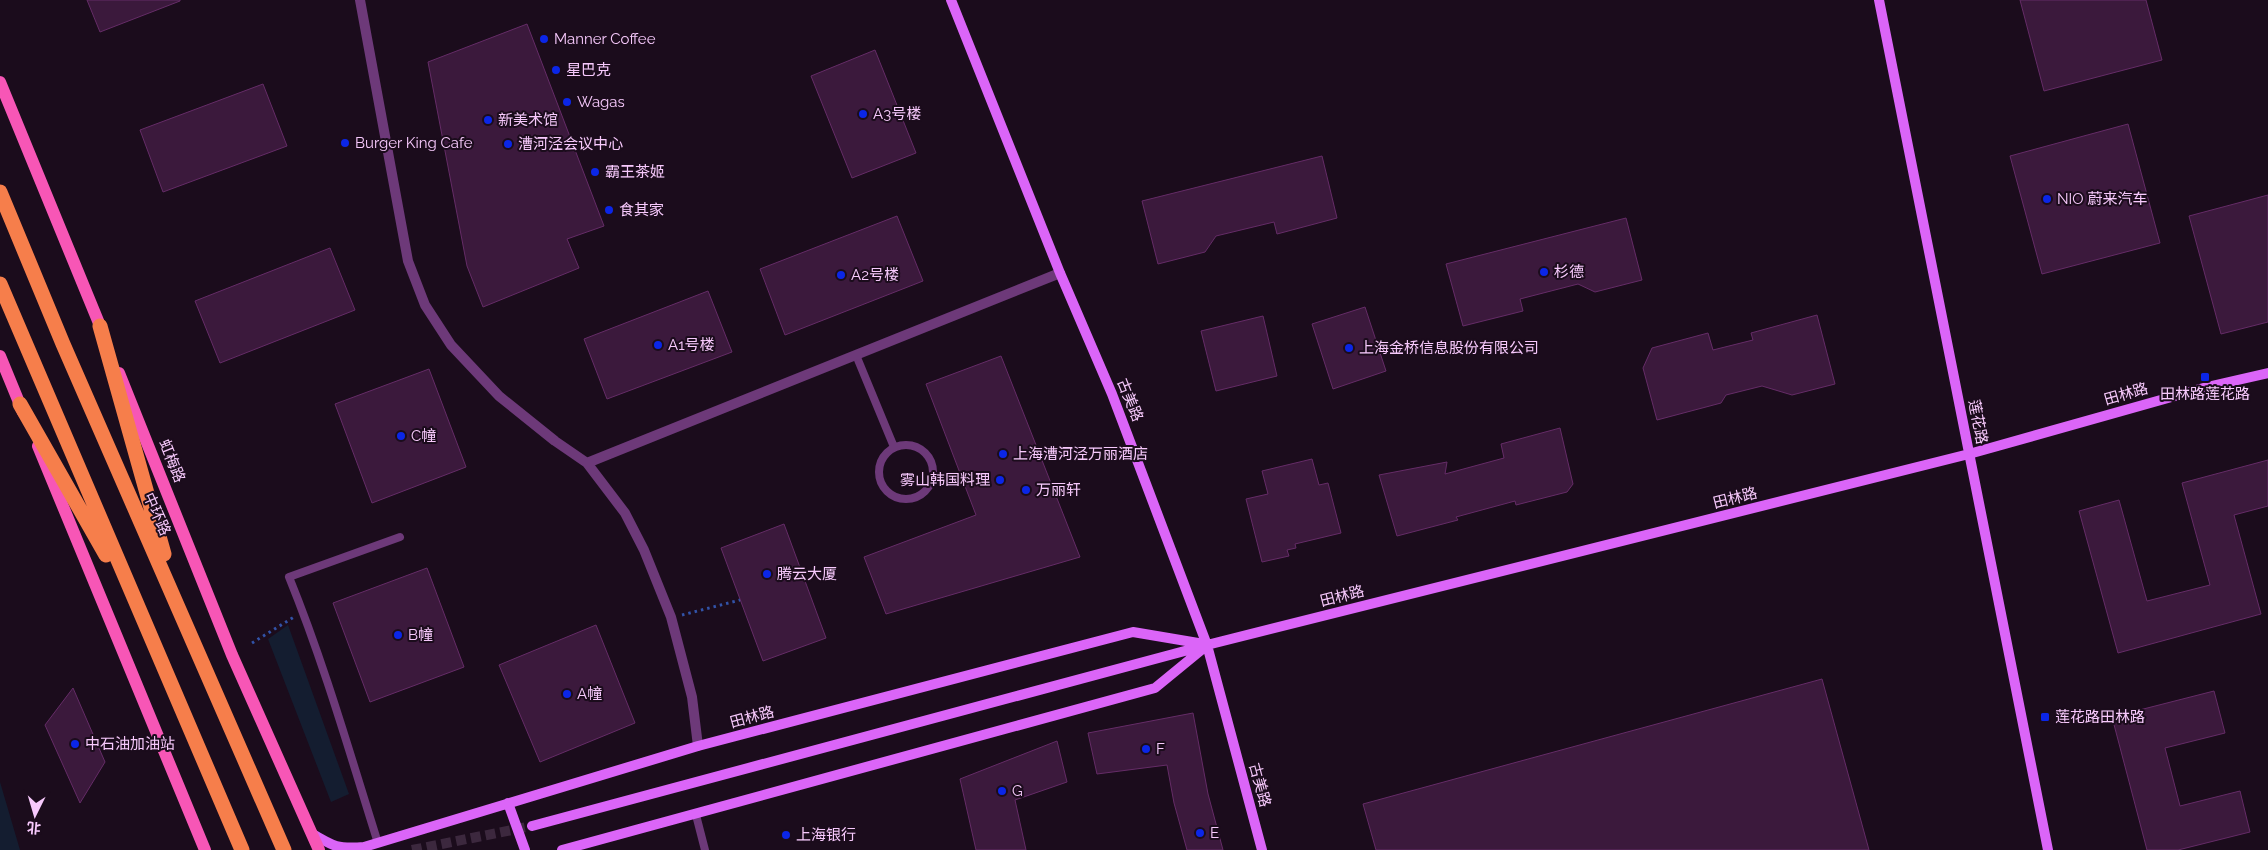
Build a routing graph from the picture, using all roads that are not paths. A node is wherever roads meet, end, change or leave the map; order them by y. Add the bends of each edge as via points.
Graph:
1 (360, 0) edge
2 (951, 0) edge
3 (1879, 0) edge
4 (0, 82) edge
5 (0, 192) edge
6 (1060, 273) junction
7 (0, 284) edge
8 (100, 326) junction
9 (856, 355) junction
10 (0, 356) edge
11 (2268, 373) edge
12 (20, 404) junction
13 (894, 447) junction
14 (1969, 454) junction
15 (587, 463) junction
16 (400, 537) dead end
17 (178, 606) junction
18 (142, 620) junction
19 (1207, 645) junction
20 (698, 746) junction
21 (508, 803) junction
22 (696, 815) junction
23 (532, 826) tunnel mouth
24 (311, 833) junction
25 (200, 837) junction
26 (378, 843) junction
27 (196, 850) edge
28 (205, 850) edge
29 (242, 850) edge
30 (284, 850) edge
31 (319, 850) edge
32 (525, 850) edge
33 (562, 850) edge
34 (705, 850) edge
35 (1262, 850) edge
36 (2048, 850) edge

1 - 15 street via 408,261 425,305 451,345 499,396
2 - 6 street, 古美路
3 - 14 street, 莲花路
4 - 8 main road, 虹梅路
5 - 17 highway, 中环路
6 - 9 street
6 - 19 street, 古美路 via 1112,394
7 - 18 highway
8 - 17 highway
8 - 24 main road, 虹梅路 via 232,655
9 - 13 lane
9 - 15 street
10 - 12 main road
11 - 14 street, 田林路 via 2207,386
12 - 18 highway
12 - 25 main road
13 - 13 lane via 881,460 879,479 884,488 897,498 914,498 928,488 934,472 928,455 913,445
14 - 19 street, 田林路
14 - 36 street, 莲花路
15 - 20 street via 624,513 644,550 671,617 692,697
16 - 26 lane via 289,577
17 - 30 highway, 中环路
18 - 29 highway
19 - 20 street, 田林路 via 1133,632
19 - 22 street, 田林路 via 1155,688
19 - 23 street, 田林路
19 - 35 street, 古美路
20 - 21 street, 田林路
21 - 26 street, 田林路
21 - 32 street
22 - 33 street, 田林路
22 - 34 lane
24 - 26 street, 田林路 via 341,848
24 - 31 main road, 虹梅路
25 - 27 street
25 - 28 main road

